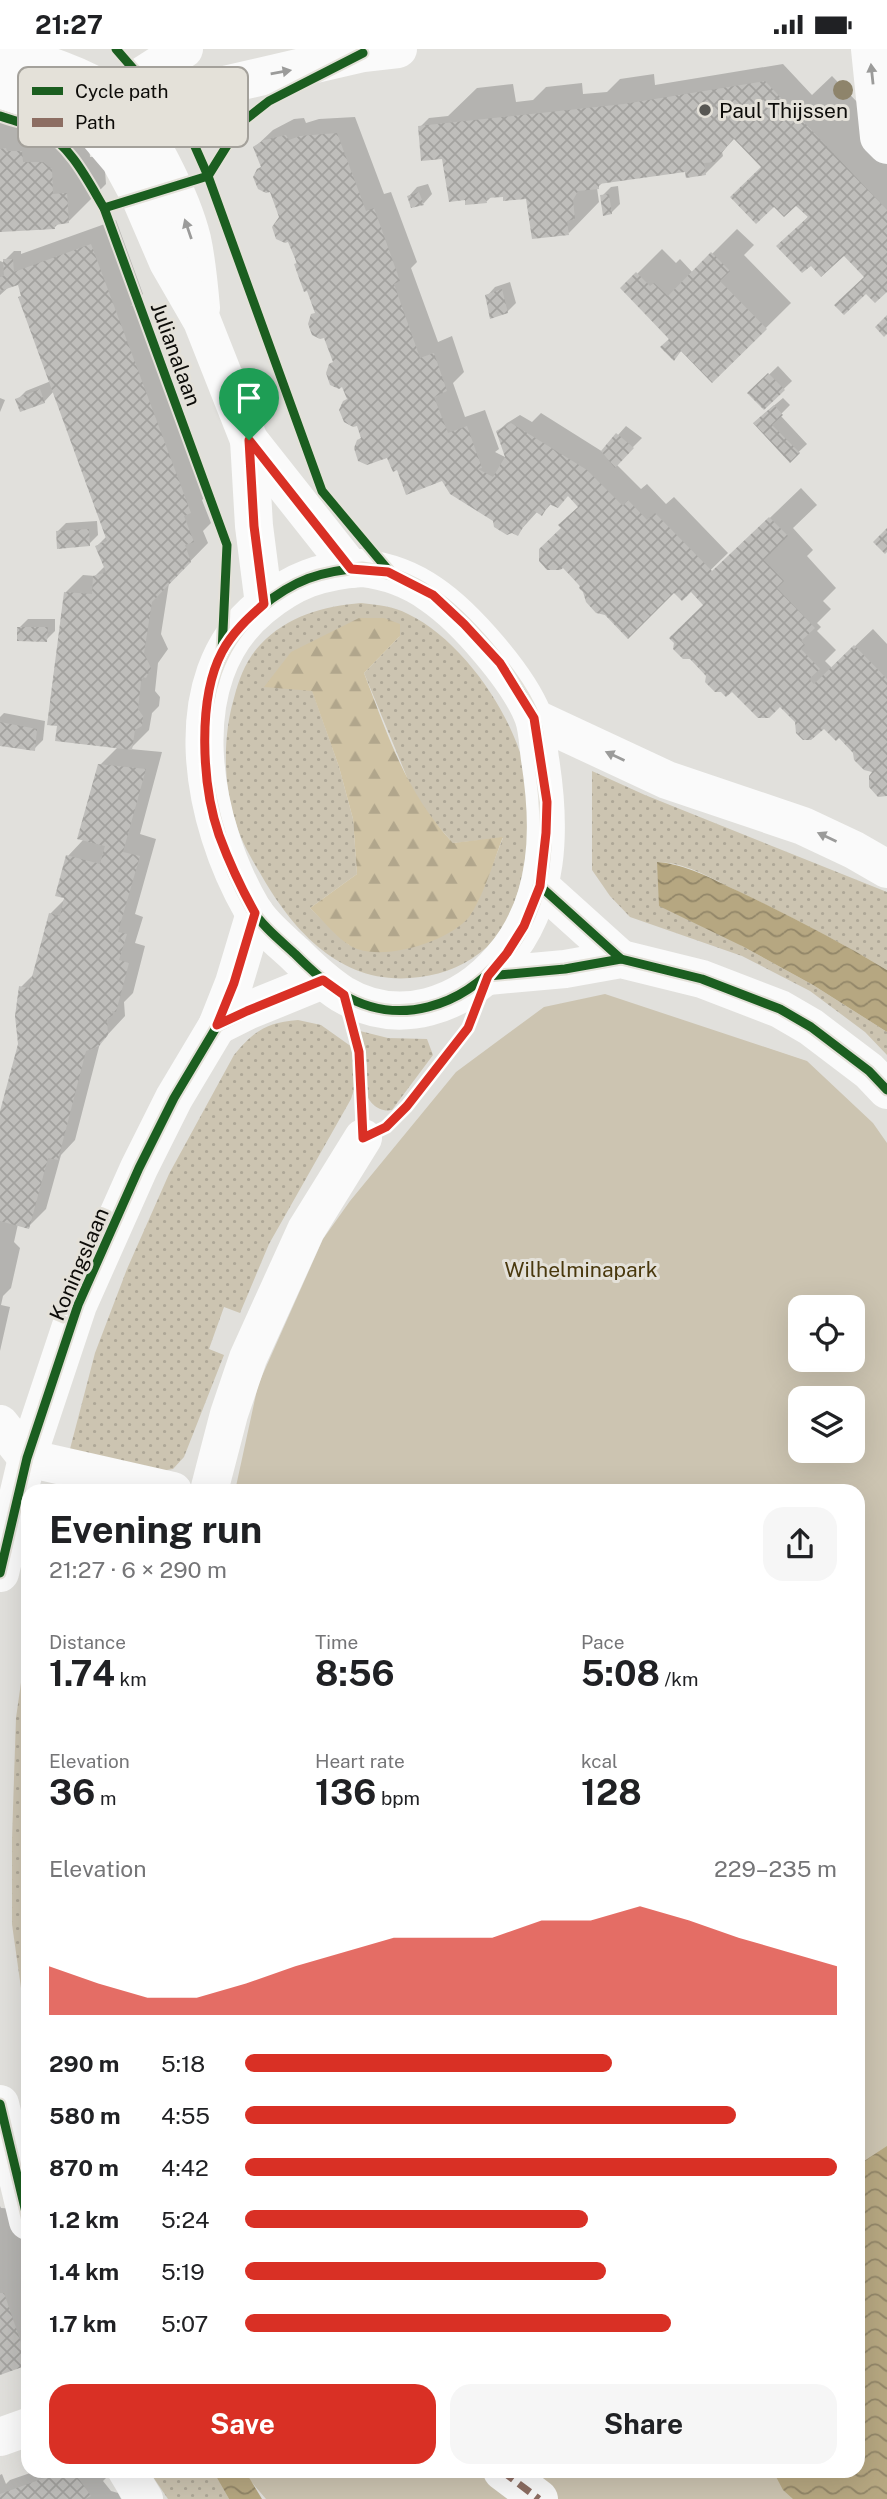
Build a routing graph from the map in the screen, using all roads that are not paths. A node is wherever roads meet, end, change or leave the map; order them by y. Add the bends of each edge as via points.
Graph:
1 (184, 49) edge
2 (870, 49) edge
3 (369, 50) edge
4 (0, 55) edge
5 (46, 67) edge
6 (156, 67) edge
7 (248, 79) edge
8 (0, 89) edge
9 (18, 95) edge
10 (887, 145) edge
11 (130, 147) edge
12 (136, 147) edge
13 (134, 149) junction
14 (249, 440) junction
15 (351, 569) junction
16 (264, 604) junction
17 (534, 718) junction
18 (887, 869) edge
19 (540, 886) junction
20 (255, 913) junction
21 (621, 959) junction
22 (488, 976) junction
23 (323, 980) junction
24 (217, 1025) junction
25 (887, 1090) edge
26 (363, 1138) dead end
27 (0, 1424) edge
28 (14, 1465) edge
29 (130, 1484) edge
30 (211, 1484) edge
31 (0, 1573) edge
32 (0, 2104) edge
33 (21, 2192) edge
34 (21, 2430) edge
35 (0, 2437) edge
36 (131, 2478) edge
37 (511, 2478) edge
38 (144, 2499) edge
39 (539, 2499) edge

1 - 6 street
10 -> 2 street via 880,137
7 -> 3 street
4 - 5 street
8 - 9 street
11 - 13 street, Julianalaan
13 -> 12 street
13 - 14 street, Julianalaan via 140,197 168,262 202,321
14 - 15 street, Julianalaan
14 - 16 street, Julianalaan
15 - 16 street via 314,574
15 - 17 street via 388,572 433,595 500,663
16 - 20 street via 222,652 207,700 205,727 218,833
18 -> 17 street via 803,826 667,780
17 - 19 street via 547,802
19 - 21 street
19 - 22 street via 524,926
20 - 23 street
20 - 24 street, Koningslaan
21 - 22 street
21 - 25 street via 702,979 780,1009 839,1048
22 - 23 street via 453,999 407,1010 373,1006 344,995
23 - 24 street
24 - 28 street, Koningslaan via 139,1168
26 - 30 street via 306,1230 248,1358
27 - 28 street
28 - 29 street
28 - 31 street, Koningslaan
32 - 33 street
34 - 35 street
36 - 38 street
37 - 39 street

